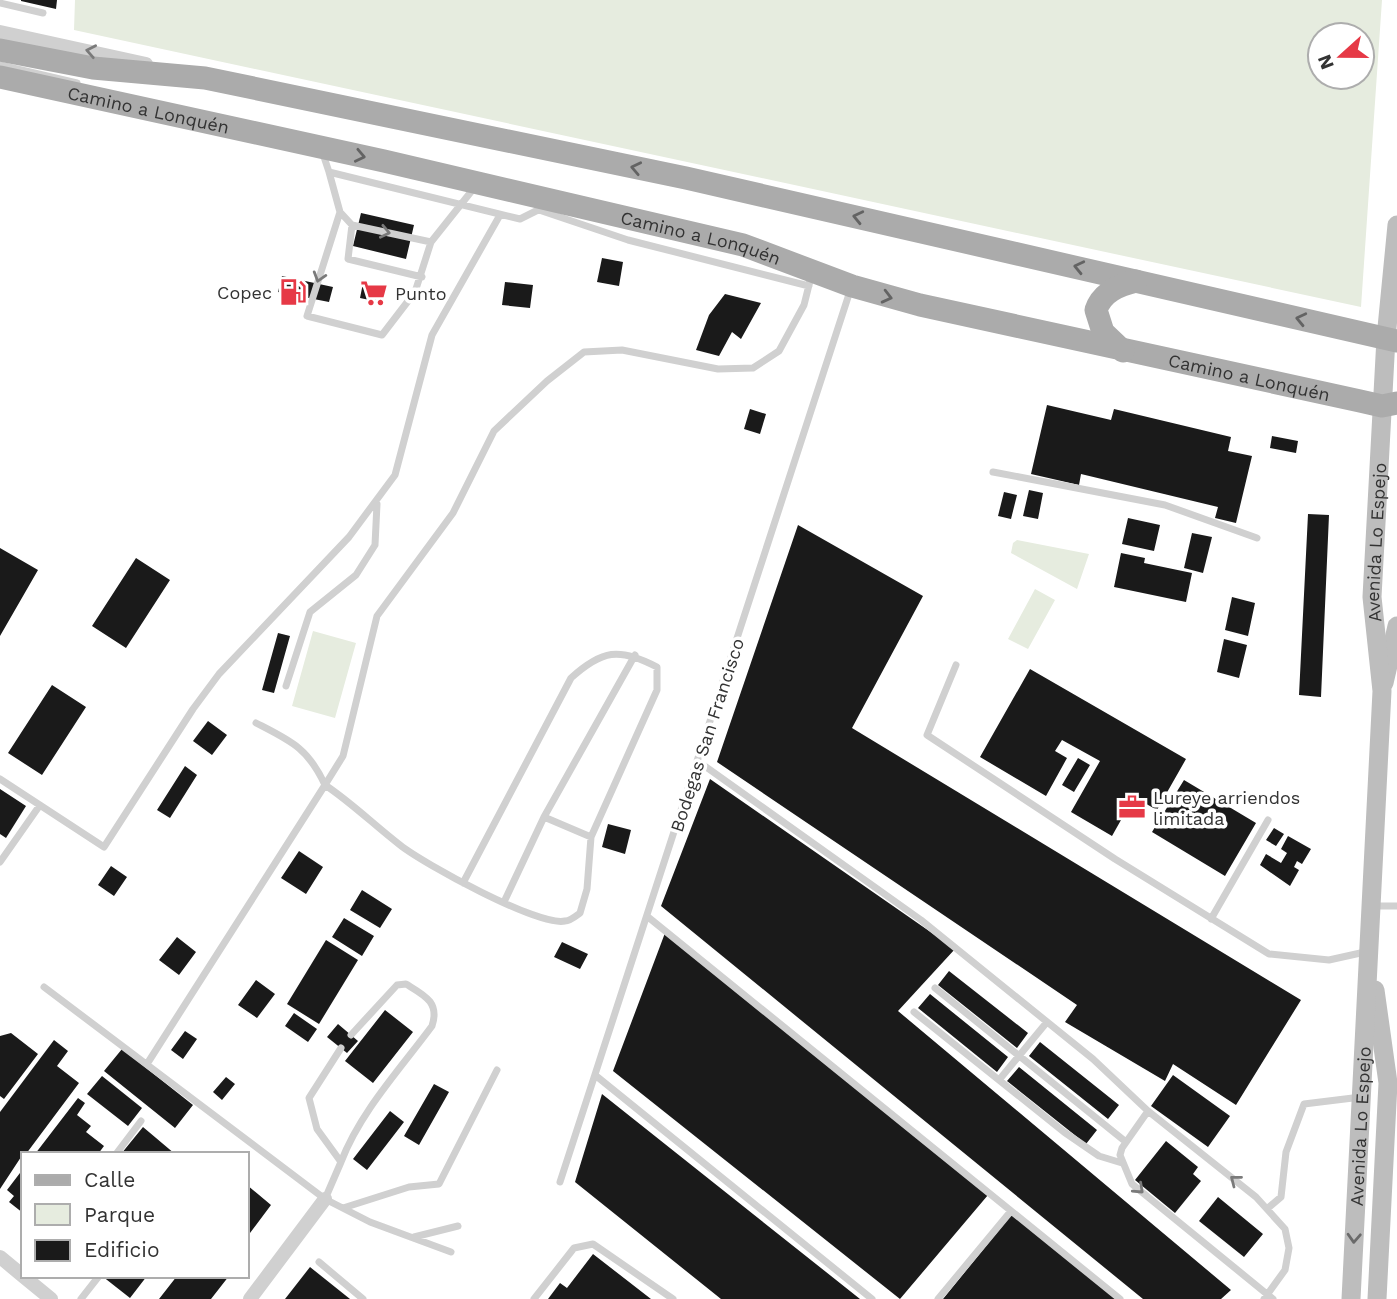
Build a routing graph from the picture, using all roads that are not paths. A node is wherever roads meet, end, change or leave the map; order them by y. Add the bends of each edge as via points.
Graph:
1 (0, 3) edge
2 (43, 13) dead end
3 (0, 32) edge
4 (0, 50) edge
5 (0, 65) edge
6 (0, 77) edge
7 (205, 78) junction
8 (84, 85) dead end
9 (93, 88) dead end
10 (0, 90) edge
11 (59, 90) junction
12 (136, 108) junction
13 (321, 147) junction
14 (329, 172) junction
15 (477, 182) junction
16 (460, 205) junction
17 (546, 205) junction
18 (340, 212) junction
19 (500, 215) junction
20 (352, 225) junction
21 (1397, 225) edge
22 (431, 242) junction
23 (422, 277) junction
24 (811, 278) junction
25 (1136, 281) junction
26 (852, 286) junction
27 (1392, 340) edge
28 (1123, 351) junction
29 (1390, 405) edge
30 (993, 472) dead end
31 (377, 503) junction
32 (1257, 538) dead end
33 (1397, 626) edge
34 (635, 655) junction
35 (956, 665) dead end
36 (286, 686) dead end
37 (1382, 691) junction
38 (256, 723) dead end
39 (699, 762) junction
40 (0, 779) edge
41 (324, 785) junction
42 (40, 805) junction
43 (544, 817) junction
44 (1268, 820) dead end
45 (592, 837) junction
46 (0, 862) edge
47 (463, 883) junction
48 (504, 902) junction
49 (1371, 905) junction
50 (1397, 906) edge
51 (648, 916) junction
52 (1211, 919) junction
53 (1369, 951) junction
54 (44, 987) dead end
55 (935, 988) dead end
56 (914, 1012) dead end
57 (1047, 1022) junction
58 (351, 1035) dead end
59 (341, 1048) dead end
60 (1018, 1056) junction
61 (147, 1064) junction
62 (497, 1070) dead end
63 (595, 1075) junction
64 (999, 1080) junction
65 (1362, 1097) junction
66 (1148, 1111) junction
67 (141, 1121) dead end
68 (1126, 1142) junction
69 (118, 1152) edge
70 (341, 1162) junction
71 (1122, 1163) junction
72 (560, 1182) dead end
73 (1357, 1185) junction
74 (1382, 1186) junction
75 (325, 1199) junction
76 (343, 1208) junction
77 (1268, 1208) junction
78 (1011, 1211) junction
79 (458, 1226) dead end
80 (414, 1237) junction
81 (451, 1252) dead end
82 (0, 1257) edge
83 (319, 1262) dead end
84 (21, 1274) edge
85 (25, 1278) edge
86 (97, 1278) edge
87 (1268, 1298) edge
88 (51, 1299) edge
89 (81, 1299) edge
90 (250, 1299) edge
91 (363, 1299) edge
92 (534, 1299) edge
93 (673, 1299) edge
94 (872, 1299) edge
95 (938, 1299) edge
96 (1120, 1299) edge
97 (1351, 1299) edge
98 (1377, 1299) edge

1 - 2 lane
7 -> 3 street, Camino a Lonquén
4 - 7 main road, Camino a Lonquén via 82,67
5 - 8 lane
6 - 11 main road, Camino a Lonquén
25 -> 7 main road, Camino a Lonquén via 686,178
9 - 12 lane
10 - 11 main road
11 - 12 main road, Camino a Lonquén
12 - 13 main road, Camino a Lonquén
13 - 14 lane
13 -> 15 main road, Camino a Lonquén
14 - 16 lane
14 - 18 lane
15 - 16 lane
15 - 17 main road, Camino a Lonquén
16 - 19 lane
16 - 22 lane
17 - 19 lane via 520,219
17 - 24 main road, Camino a Lonquén via 743,245
18 - 20 lane
18 -> 23 lane via 307,316 382,335
19 - 31 lane via 432,335 395,475
20 -> 22 lane
20 - 23 lane via 348,259
21 - 27 main road, Avenida Lo Espejo
22 - 23 lane
24 - 26 main road, Camino a Lonquén
24 - 41 lane via 804,304 779,351 753,368 718,369 622,350 584,352 494,431 453,513 377,616 343,756
27 -> 25 main road, Camino a Lonquén
25 - 28 main road via 1109,292 1096,310 1103,332
26 -> 28 main road, Camino a Lonquén
26 - 39 lane, Bodegas San Francisco
27 - 29 main road, Avenida Lo Espejo
28 - 29 main road, Camino a Lonquén
29 - 37 main road, Avenida Lo Espejo via 1372,597
30 - 32 lane via 1165,505
31 - 36 lane via 375,545 356,575 310,612
31 - 42 lane via 319,571 219,674 104,847
33 - 37 main road, Avenida Lo Espejo
34 - 43 lane
34 - 45 lane via 657,667 657,690
34 - 47 lane via 595,656 571,678
35 - 52 lane via 927,735
37 - 49 main road, Avenida Lo Espejo
38 - 41 lane via 289,740 313,760
39 - 51 lane, Bodegas San Francisco
39 - 57 lane via 921,920
40 - 42 lane
41 - 47 lane via 353,803 401,847
41 - 61 lane
42 - 46 lane
43 - 45 lane
43 - 48 lane
44 - 52 lane
45 - 48 lane via 580,913 565,922 541,919
47 - 48 lane
49 - 50 lane
49 - 53 main road, Avenida Lo Espejo
51 - 63 lane, Bodegas San Francisco
51 - 78 lane
52 - 53 lane via 1269,954 1320,960
53 - 65 main road, Avenida Lo Espejo
53 - 74 main road, Avenida Lo Espejo via 1387,1066
54 - 61 lane
55 - 60 lane
56 - 64 lane
57 - 60 lane
57 - 66 lane
58 - 70 lane via 397,985 406,984 434,1006 432,1026 373,1107
59 - 70 lane via 309,1098 317,1129
60 - 64 lane
60 - 68 lane
61 - 75 lane
62 - 76 lane via 439,1184 409,1187
63 - 72 lane, Bodegas San Francisco
63 - 94 lane
64 - 71 lane via 1099,1156
65 - 73 main road, Avenida Lo Espejo
65 - 77 lane via 1304,1104 1286,1152 1281,1197
66 - 68 lane
77 -> 66 lane
67 - 69 lane
68 - 71 lane
70 - 75 lane
71 -> 87 lane via 1132,1184
73 - 74 main road via 1370,1180
73 -> 97 main road, Avenida Lo Espejo
74 - 98 main road, Avenida Lo Espejo
75 - 76 lane
75 - 90 street
76 - 80 lane
77 - 87 lane via 1284,1229 1289,1248 1285,1270
78 - 95 lane
78 - 96 lane
79 - 80 lane
80 - 81 lane
82 - 84 street
83 - 91 lane
85 - 88 street
86 - 89 lane
92 - 93 lane via 574,1248 593,1244

